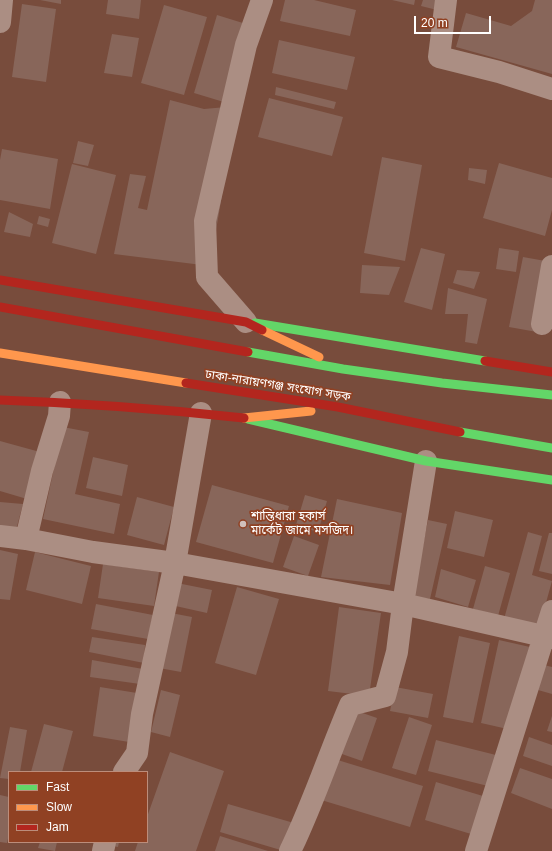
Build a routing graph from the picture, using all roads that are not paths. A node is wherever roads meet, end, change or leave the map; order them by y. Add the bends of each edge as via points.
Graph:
1 (2, 0) edge
2 (262, 0) edge
3 (446, 0) edge
4 (0, 22) edge
5 (552, 89) edge
6 (552, 266) edge
7 (0, 280) edge
8 (0, 307) edge
9 (246, 322) junction
10 (542, 324) dead end
11 (0, 353) edge
12 (343, 369) junction
13 (552, 372) edge
14 (552, 395) edge
15 (0, 400) edge
16 (60, 402) junction
17 (338, 407) junction
18 (201, 413) junction
19 (245, 418) junction
20 (552, 448) edge
21 (426, 461) junction
22 (552, 480) edge
23 (0, 536) edge
24 (26, 539) junction
25 (175, 563) junction
26 (403, 604) junction
27 (552, 611) edge
28 (548, 637) edge
29 (125, 771) edge
30 (290, 851) edge
31 (476, 851) edge

1 - 4 street
2 - 9 street via 246,45 205,221 207,277
3 - 5 street via 439,57
6 - 10 street
7 - 9 main road
8 - 12 main road
9 - 12 main road
9 - 13 main road
11 - 17 main road, ঢাকা-নারায়ণগঞ্জ সংযোগ সড়ক
12 - 14 main road
15 - 16 main road
16 - 18 main road
16 - 24 street via 59,416 42,471
17 - 19 main road
17 - 20 main road, ঢাকা-নারায়ণগঞ্জ সংযোগ সড়ক
18 - 19 main road
18 - 25 street
19 - 21 main road
21 - 22 main road
21 - 26 street
23 - 24 street
24 - 25 street via 93,552
25 - 26 street
25 - 29 street via 142,714 137,753
26 - 28 street
26 - 30 street via 397,652 384,696 350,706
27 - 28 street
28 - 31 street

